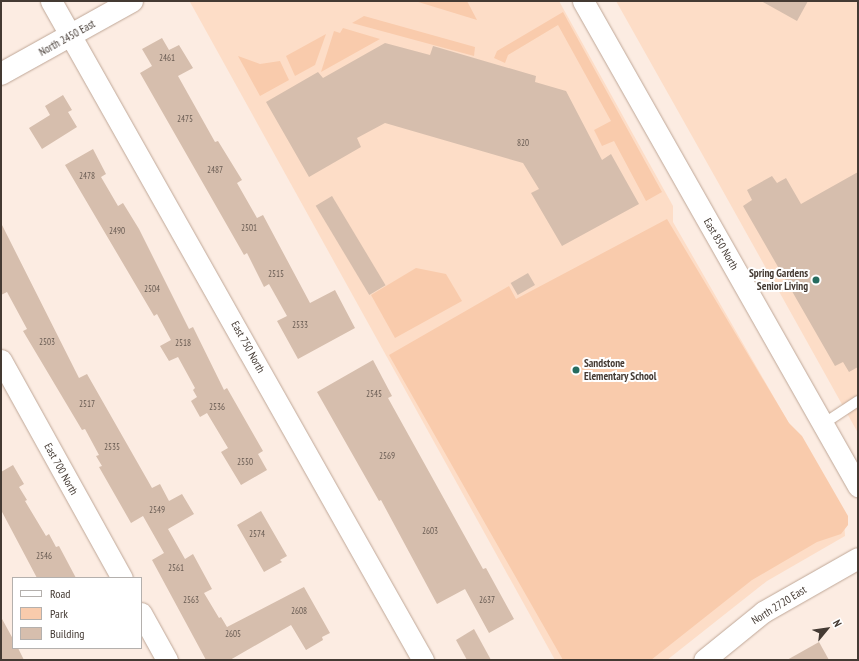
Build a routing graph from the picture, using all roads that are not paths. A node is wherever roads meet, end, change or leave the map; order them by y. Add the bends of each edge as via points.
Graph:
1 (52, 1) edge
2 (132, 1) edge
3 (583, 1) edge
4 (72, 35) junction
5 (1, 74) edge
6 (1, 360) edge
7 (858, 402) edge
8 (823, 424) junction
9 (858, 486) edge
10 (858, 558) edge
11 (121, 577) edge
12 (142, 615) edge
13 (167, 660) edge
14 (424, 660) edge
15 (704, 660) edge

1 - 4 street, East 750 North
2 - 4 street, North 2450 East
3 - 8 street, East 850 North
4 - 5 street, North 2450 East
4 - 14 street, East 750 North
6 - 11 street, East 700 North
7 - 8 lane
8 - 9 street, East 850 North
10 - 15 street, North 2720 East via 763,612
12 - 13 street

